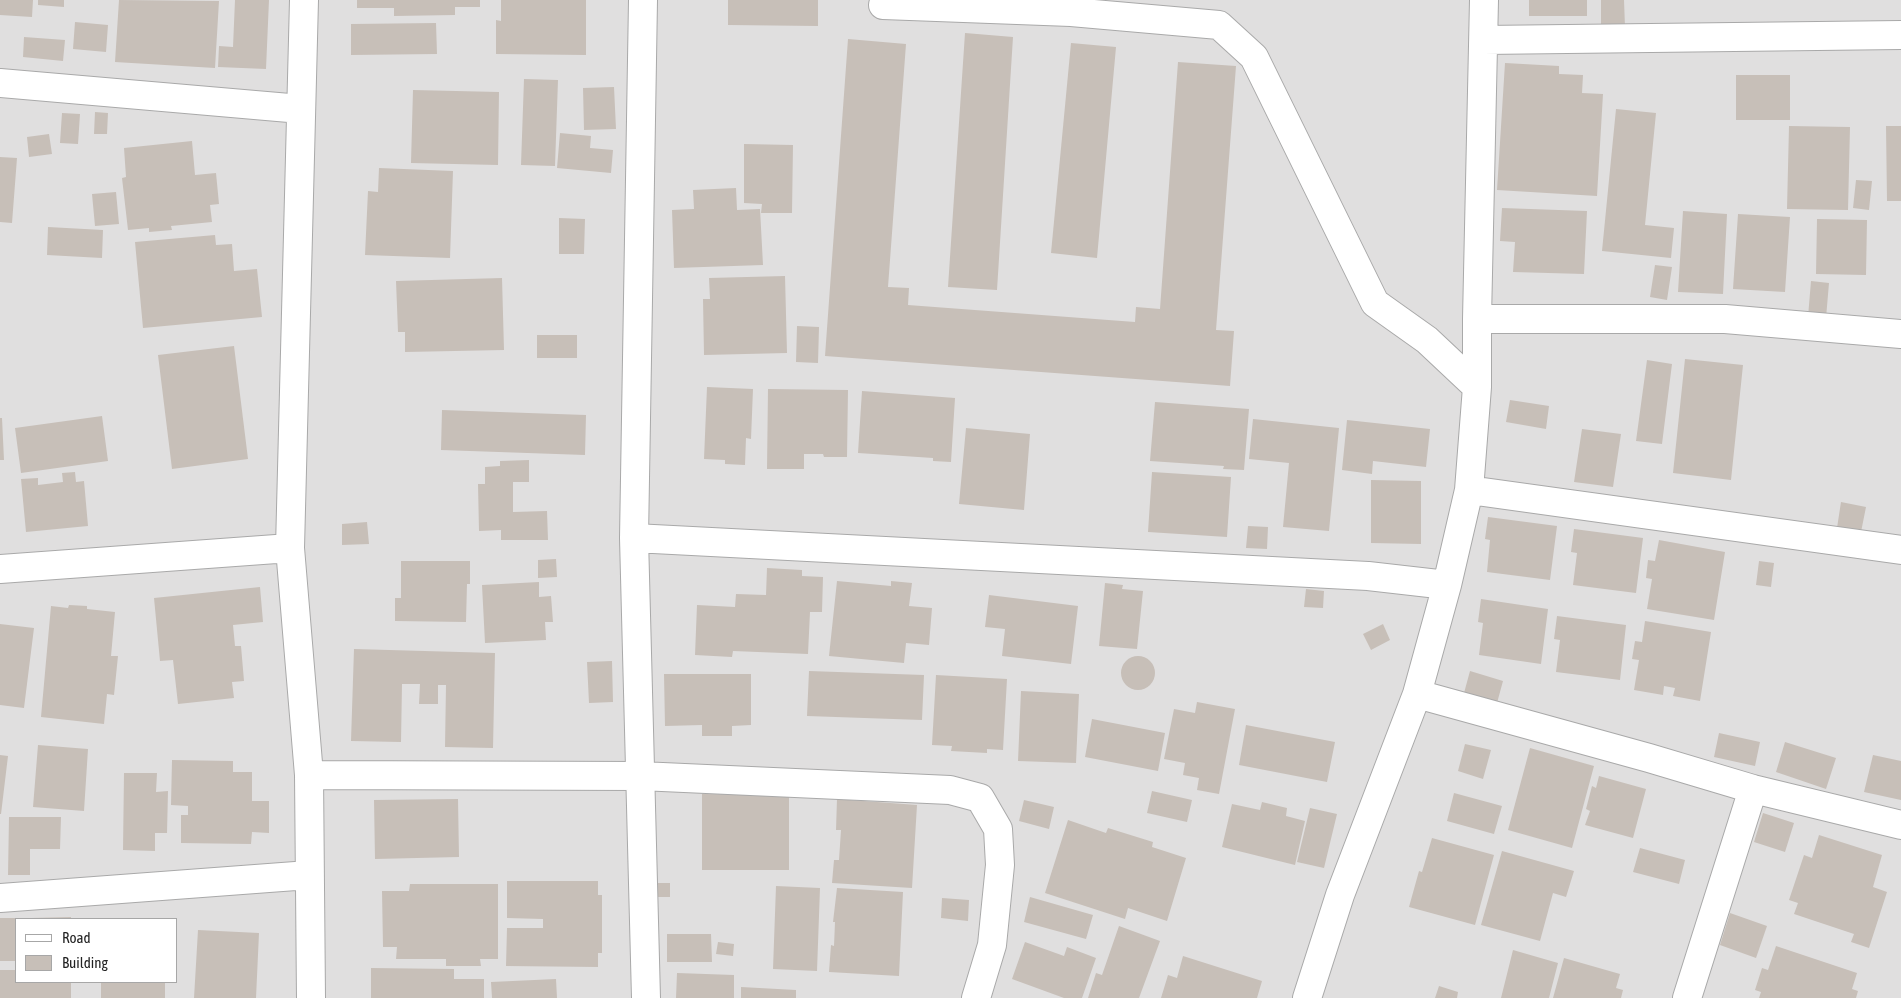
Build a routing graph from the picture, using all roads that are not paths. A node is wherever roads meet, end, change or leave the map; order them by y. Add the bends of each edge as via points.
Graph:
1 (304, 0) edge
2 (643, 0) edge
3 (1484, 0) edge
4 (883, 4) dead end
5 (1901, 35) edge
6 (1484, 40) junction
7 (0, 83) edge
8 (302, 109) junction
9 (1477, 319) junction
10 (1901, 334) edge
11 (1477, 388) junction
12 (1469, 490) junction
13 (634, 538) junction
14 (290, 548) junction
15 (1901, 550) edge
16 (0, 569) edge
17 (1448, 585) junction
18 (1417, 694) junction
19 (309, 775) junction
20 (640, 776) junction
21 (1753, 789) junction
22 (1901, 826) edge
23 (309, 875) junction
24 (0, 898) edge
25 (310, 998) edge
26 (646, 998) edge
27 (976, 998) edge
28 (1307, 998) edge
29 (1687, 998) edge

1 - 8 street
2 - 13 street
3 - 6 street
4 - 11 street via 1071,12 1219,25 1254,57 1375,303 1426,340
5 - 6 street
6 - 9 street
7 - 8 street
8 - 14 street
9 - 10 street via 1725,319
9 - 11 street
11 - 12 street
12 - 15 street
12 - 17 street
13 - 17 street via 1368,576
13 - 20 street
14 - 16 street
14 - 19 street
17 - 18 street
18 - 21 street
18 - 28 street via 1340,894
19 - 20 street
19 - 23 street
20 - 26 street
20 - 27 street via 950,790 980,798 998,829 1000,865 992,945
21 - 22 street
21 - 29 street
23 - 24 street
23 - 25 street

